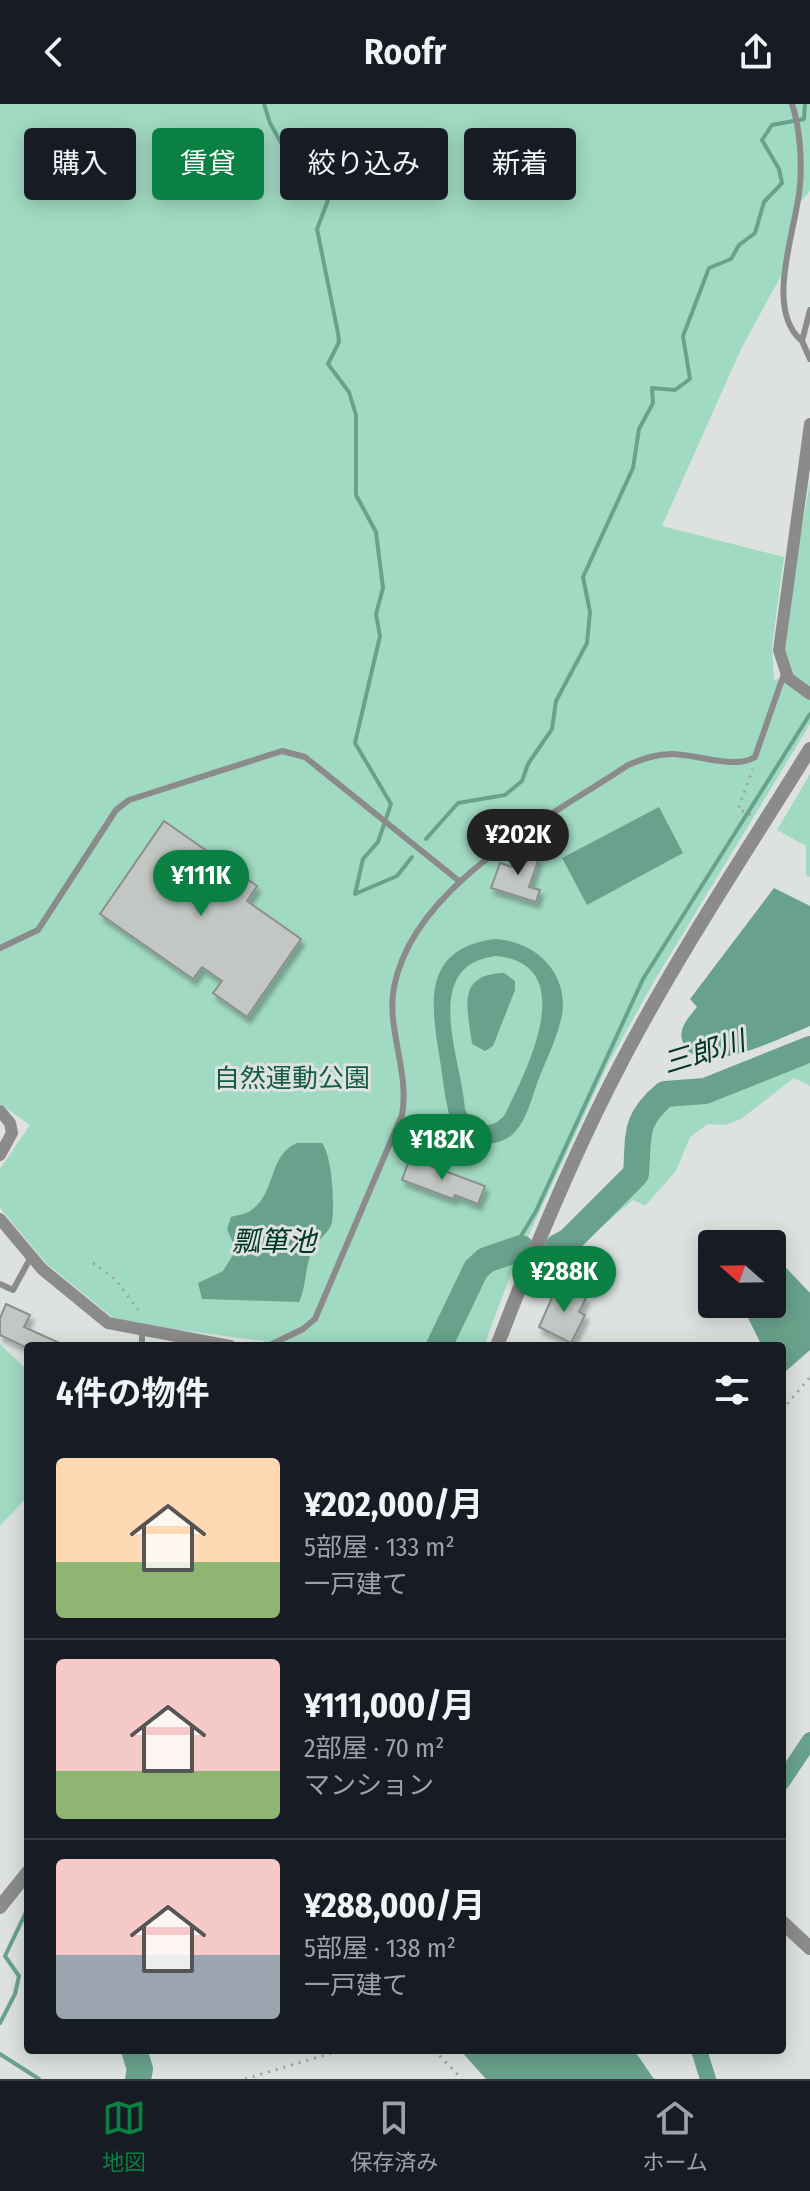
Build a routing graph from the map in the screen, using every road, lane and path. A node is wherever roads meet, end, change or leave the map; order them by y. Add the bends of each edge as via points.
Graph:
1 (792, 104) edge
2 (810, 310) edge
3 (802, 341) junction
4 (810, 359) edge
5 (810, 424) edge
6 (784, 673) junction
7 (810, 694) edge
8 (810, 749) edge
9 (752, 759) junction
10 (752, 816) dead end
11 (459, 881) junction
12 (0, 948) edge
13 (0, 1111) edge
14 (0, 1155) edge
15 (0, 1219) edge
16 (31, 1257) junction
17 (93, 1263) dead end
18 (0, 1284) edge
19 (142, 1332) junction
20 (142, 1342) edge
21 (205, 1342) edge
22 (276, 1342) edge
23 (499, 1342) edge
24 (810, 1377) edge
25 (786, 1405) edge
26 (24, 1877) edge
27 (0, 1907) edge
28 (786, 1926) edge
29 (810, 1948) edge
30 (329, 2054) edge
31 (438, 2054) edge
32 (245, 2079) edge
33 (462, 2079) edge

1 - 3 lane via 800,185 782,291 792,332
2 - 3 lane
3 - 4 lane
5 - 6 street via 780,640
6 - 7 street
6 - 9 lane via 761,749
8 - 23 street via 620,1064
9 - 10 path via 738,809
9 - 11 lane via 652,755 628,765
11 - 12 lane via 305,757 282,751 129,800 116,810 38,930
11 - 22 lane via 421,924 394,985 405,1098 393,1139 315,1319
13 - 14 street via 12,1133
15 - 16 street
16 - 18 lane via 13,1290
16 - 19 street via 97,1316
17 - 19 path via 115,1279 144,1318
19 - 20 lane
19 - 21 street
24 - 25 path
26 - 27 street
28 - 29 street
30 - 32 path
31 - 33 path

